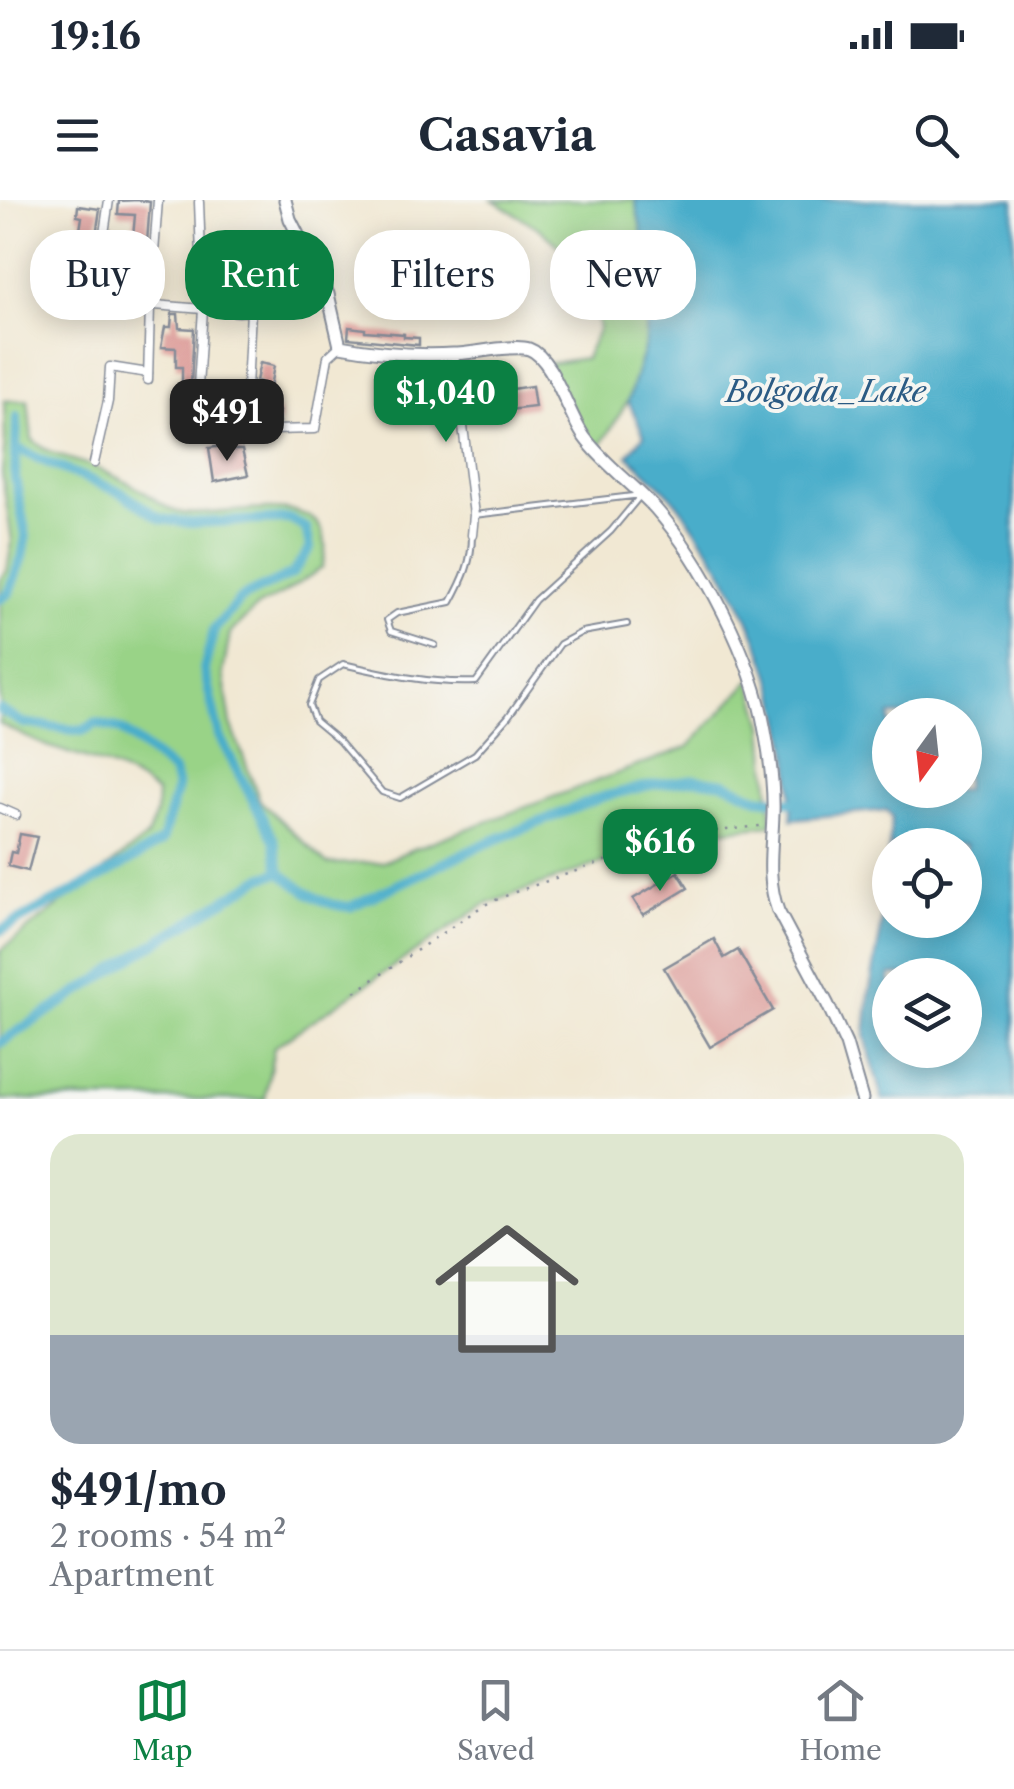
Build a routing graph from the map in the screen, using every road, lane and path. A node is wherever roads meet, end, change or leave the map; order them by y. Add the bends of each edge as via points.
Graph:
1 (109, 200) edge
2 (158, 200) edge
3 (285, 200) edge
4 (200, 202) edge
5 (105, 230) edge
6 (156, 230) edge
7 (201, 230) edge
8 (150, 320) edge
9 (202, 320) edge
10 (251, 320) edge
11 (340, 346) junction
12 (454, 354) junction
13 (198, 387) dead end
14 (247, 387) dead end
15 (197, 413) dead end
16 (94, 464) dead end
17 (640, 495) junction
18 (474, 515) junction
19 (472, 535) joint
20 (626, 624) dead end
21 (434, 646) dead end
22 (0, 808) edge
23 (16, 815) dead end
24 (772, 821) junction
25 (355, 992) dead end
26 (862, 1099) edge

1 - 5 street
2 - 6 street
3 - 11 street via 328,294
4 - 7 street
8 - 16 street via 148,377 110,367
9 - 13 street
10 - 14 street
11 - 12 street
11 - 15 street via 328,358 315,429 197,432
12 - 17 street via 517,348 539,356 580,432
12 - 18 street
17 - 18 lane
17 - 20 lane via 611,532 535,600 476,682 343,664 319,680 309,704 315,721 366,776 400,798 475,754 560,644 582,632
17 - 24 street via 698,568 736,639 764,725
18 - 19 street
19 - 21 lane via 466,574 450,602 387,620 391,631
22 - 23 street
24 - 25 path via 638,850 484,905
24 - 26 street via 773,896 851,1056

